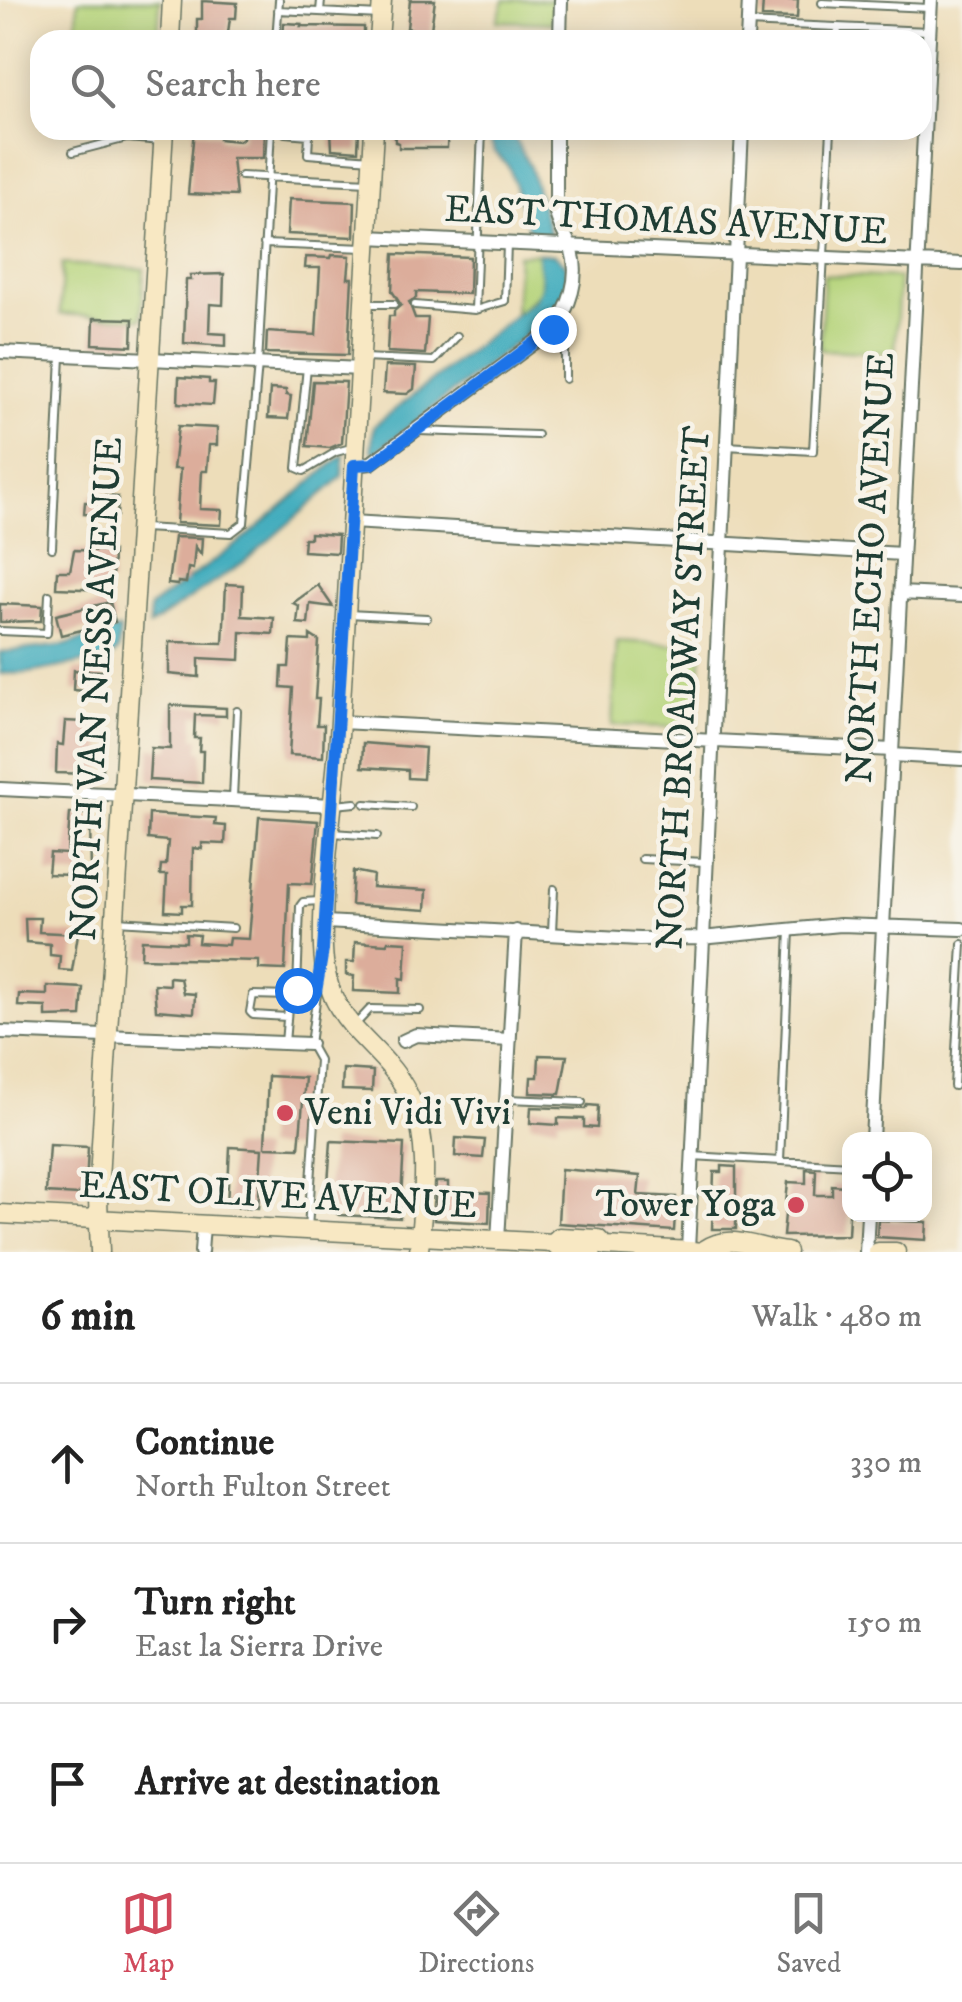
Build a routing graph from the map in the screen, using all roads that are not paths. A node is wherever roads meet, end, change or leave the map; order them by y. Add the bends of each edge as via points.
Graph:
1 (172, 0) edge
2 (279, 0) edge
3 (321, 0) edge
4 (561, 0) edge
5 (749, 0) edge
6 (822, 3) dead end
7 (930, 4) edge
8 (382, 8) edge
9 (278, 10) junction
10 (320, 12) junction
11 (748, 23) junction
12 (838, 28) joint
13 (170, 30) edge
14 (277, 30) edge
15 (560, 30) edge
16 (748, 30) edge
17 (884, 30) edge
18 (929, 30) edge
19 (118, 140) edge
20 (164, 140) edge
21 (270, 140) edge
22 (309, 140) edge
23 (373, 140) edge
24 (482, 140) edge
25 (556, 140) edge
26 (741, 140) edge
27 (830, 140) edge
28 (924, 140) edge
29 (73, 152) dead end
30 (372, 159) junction
31 (241, 176) dead end
32 (268, 177) junction
33 (370, 182) junction
34 (367, 243) junction
35 (477, 243) junction
36 (264, 244) junction
37 (508, 244) junction
38 (571, 247) junction
39 (735, 254) junction
40 (823, 258) junction
41 (918, 262) junction
42 (962, 264) edge
43 (363, 304) junction
44 (394, 304) dead end
45 (416, 305) dead end
46 (476, 310) junction
47 (553, 329) junction
48 (457, 336) dead end
49 (0, 352) edge
50 (61, 354) junction
51 (149, 359) junction
52 (362, 363) junction
53 (258, 364) junction
54 (308, 366) junction
55 (565, 379) dead end
56 (413, 431) junction
57 (537, 435) dead end
58 (726, 446) junction
59 (355, 458) junction
60 (350, 522) junction
61 (139, 528) junction
62 (724, 546) junction
63 (52, 548) dead end
64 (902, 554) junction
65 (900, 593) junction
66 (49, 594) dead end
67 (962, 596) edge
68 (346, 614) junction
69 (427, 618) dead end
70 (0, 631) edge
71 (237, 711) dead end
72 (340, 722) junction
73 (712, 740) junction
74 (892, 752) junction
75 (962, 758) edge
76 (0, 788) edge
77 (124, 795) junction
78 (233, 800) junction
79 (334, 804) junction
80 (355, 804) dead end
81 (365, 804) dead end
82 (410, 807) dead end
83 (331, 833) junction
84 (377, 836) dead end
85 (642, 858) dead end
86 (705, 862) junction
87 (554, 889) dead end
88 (326, 902) junction
89 (116, 921) junction
90 (324, 922) junction
91 (882, 925) junction
92 (232, 928) dead end
93 (962, 929) edge
94 (790, 930) junction
95 (516, 931) junction
96 (552, 934) junction
97 (701, 938) junction
98 (962, 944) edge
99 (323, 950) junction
100 (297, 990) junction
101 (316, 992) junction
102 (290, 996) junction
103 (420, 1010) dead end
104 (287, 1016) junction
105 (352, 1028) junction
106 (0, 1032) edge
107 (108, 1037) junction
108 (403, 1040) dead end
109 (510, 1040) junction
110 (310, 1044) junction
111 (285, 1045) junction
112 (954, 1086) dead end
113 (507, 1099) junction
114 (582, 1102) dead end
115 (872, 1132) edge
116 (692, 1156) junction
117 (780, 1161) junction
118 (842, 1165) edge
119 (0, 1214) edge
120 (98, 1219) junction
121 (868, 1222) edge
122 (202, 1225) junction
123 (308, 1230) junction
124 (498, 1240) junction
125 (420, 1244) edge
126 (599, 1250) edge
127 (700, 1251) edge
128 (100, 1252) edge
129 (201, 1252) edge
130 (778, 1252) edge
131 (787, 1252) edge
132 (866, 1252) edge
133 (878, 1252) edge
134 (896, 1252) edge

1 - 13 main road
2 - 9 lane
3 - 10 lane
4 - 15 street
5 - 11 street
6 - 7 lane
7 - 18 street, NORTH ECHO AVENUE
8 - 10 lane
9 - 10 lane
9 - 14 lane
11 - 12 lane
11 - 16 street
12 - 17 lane
19 - 29 lane
20 - 51 main road, NORTH VAN NESS AVENUE
21 - 32 lane
22 - 30 lane via 308,154
23 - 30 main road
24 - 35 lane
25 - 38 street via 556,213
26 - 39 street, NORTH BROADWAY STREET
27 - 40 lane
28 - 41 street, NORTH ECHO AVENUE
30 - 33 main road
31 - 32 lane
32 - 33 lane
32 - 36 lane
33 - 34 main road
34 - 35 street, EAST THOMAS AVENUE
34 - 36 lane
34 - 43 main road
35 - 37 street, EAST THOMAS AVENUE
35 - 46 lane
36 - 53 lane
37 - 38 street, EAST THOMAS AVENUE
37 - 46 lane via 505,300
38 - 39 street, EAST THOMAS AVENUE
38 - 47 street via 572,286 566,312
39 - 40 street, EAST THOMAS AVENUE
39 - 58 street, NORTH BROADWAY STREET
40 - 41 street, EAST THOMAS AVENUE
40 - 58 lane via 813,451
41 - 42 street, EAST THOMAS AVENUE
41 - 64 street, NORTH ECHO AVENUE
43 - 44 lane
43 - 52 main road
45 - 46 lane
47 - 55 lane via 565,343
47 - 56 street
48 - 52 lane via 434,362
49 - 50 street
50 - 51 street
50 - 63 lane
51 - 53 street
51 - 61 main road, NORTH VAN NESS AVENUE
52 - 54 street
52 - 59 main road
53 - 54 street
53 - 61 lane via 240,529
54 - 59 lane via 297,468 304,471 336,452
56 - 57 lane
56 - 59 street via 372,464
58 - 62 street, NORTH BROADWAY STREET
59 - 60 main road
60 - 62 street
60 - 68 main road
61 - 77 main road, NORTH VAN NESS AVENUE
62 - 64 street
62 - 73 street, NORTH BROADWAY STREET
64 - 65 street, NORTH ECHO AVENUE
65 - 67 street
65 - 74 street, NORTH ECHO AVENUE
66 - 70 lane via 48,633
68 - 69 lane
68 - 72 main road
71 - 78 lane
72 - 73 street
72 - 79 main road
73 - 74 street
73 - 86 street, NORTH BROADWAY STREET
74 - 75 street
74 - 91 street, NORTH ECHO AVENUE
76 - 77 street
77 - 78 street
77 - 89 main road, NORTH VAN NESS AVENUE
78 - 79 street
79 - 80 lane
79 - 83 main road
81 - 82 lane
83 - 84 lane
83 - 88 main road
85 - 86 lane
86 - 97 street, NORTH BROADWAY STREET
87 - 96 lane
88 - 90 main road
88 - 100 lane via 300,906
89 - 92 lane
89 - 107 main road, NORTH VAN NESS AVENUE
90 - 95 street
90 - 99 main road
91 - 93 street
91 - 94 street
91 - 115 street, NORTH ECHO AVENUE
94 - 97 street
94 - 117 lane
95 - 96 street
95 - 109 street
96 - 97 street
97 - 116 street, NORTH BROADWAY STREET
98 - 112 lane
99 - 101 lane
99 - 105 main road via 336,1004
100 - 101 lane
100 - 102 lane
101 - 110 lane
102 - 104 lane
102 - 104 lane via 250,998 253,1015
103 - 105 lane via 370,1009
104 - 111 lane
105 - 125 main road via 396,1075 416,1114 423,1150
106 - 107 street
107 - 111 street
107 - 120 main road, NORTH VAN NESS AVENUE
108 - 109 street
109 - 113 street
110 - 111 street
110 - 123 lane via 319,1060
113 - 114 lane
113 - 124 street
116 - 117 lane
116 - 127 street, NORTH BROADWAY STREET
117 - 118 lane
119 - 120 main road, EAST OLIVE AVENUE
120 - 122 main road, EAST OLIVE AVENUE
120 - 128 main road, NORTH VAN NESS AVENUE
121 - 132 street
122 - 123 main road, EAST OLIVE AVENUE
122 - 129 street
123 - 125 main road, EAST OLIVE AVENUE
124 - 125 main road, EAST OLIVE AVENUE
124 - 126 main road, EAST OLIVE AVENUE via 598,1239
126 - 127 main road, EAST OLIVE AVENUE
127 - 130 main road, EAST OLIVE AVENUE via 716,1242 756,1243
130 - 131 main road, EAST OLIVE AVENUE
133 - 134 main road

